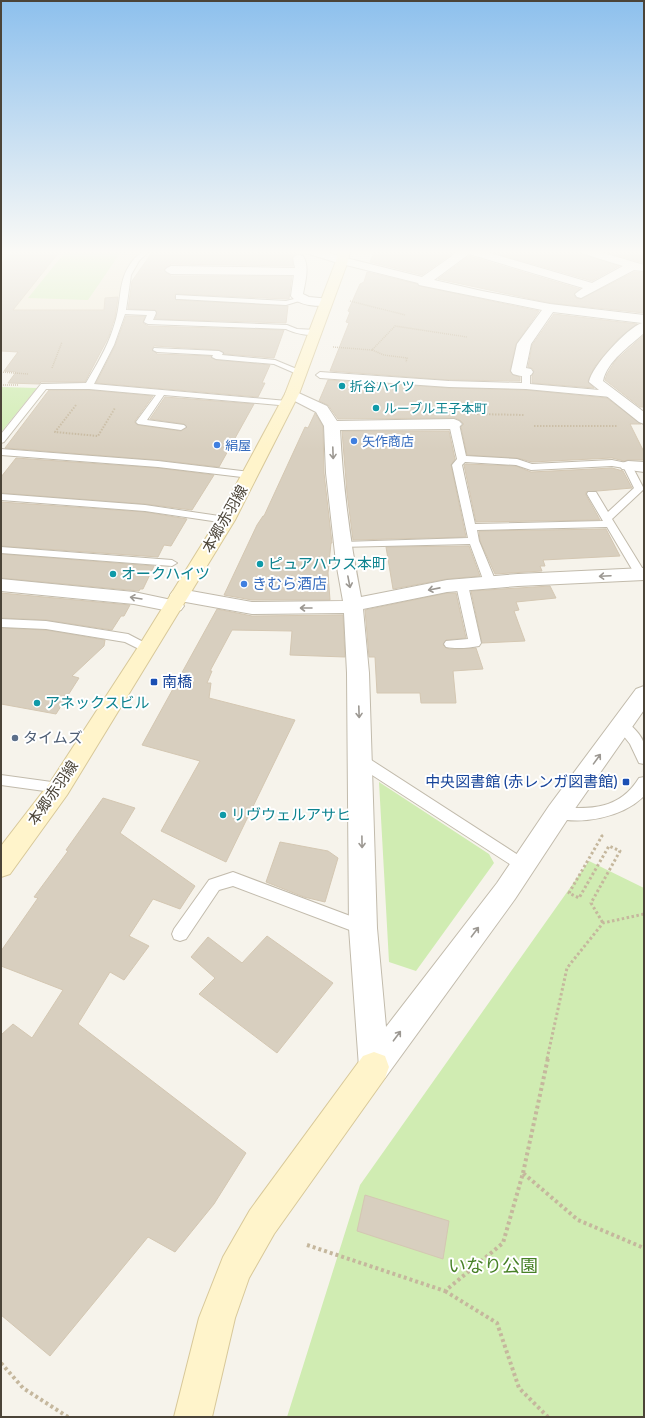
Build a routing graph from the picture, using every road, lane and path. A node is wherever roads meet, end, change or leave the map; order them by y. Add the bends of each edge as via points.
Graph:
1 (120, 317) edge
2 (150, 317) edge
3 (321, 317) edge
4 (544, 317) edge
5 (629, 317) edge
6 (644, 319) edge
7 (644, 326) edge
8 (316, 332) junction
9 (467, 337) dead end
10 (62, 342) dead end
11 (333, 347) dead end
12 (157, 350) dead end
13 (1, 372) edge
14 (300, 372) junction
15 (526, 372) joint
16 (50, 375) junction
17 (320, 375) dead end
18 (44, 386) junction
19 (89, 386) junction
20 (526, 386) junction
21 (125, 390) junction
22 (161, 393) junction
23 (611, 394) junction
24 (289, 399) junction
25 (525, 415) dead end
26 (644, 419) edge
27 (454, 424) junction
28 (332, 426) junction
29 (534, 426) dead end
30 (620, 426) dead end
31 (181, 427) dead end
32 (1, 440) edge
33 (1, 452) edge
34 (462, 459) junction
35 (636, 466) edge
36 (250, 475) junction
37 (592, 494) dead end
38 (1, 497) edge
39 (226, 520) junction
40 (608, 521) junction
41 (470, 526) junction
42 (474, 541) junction
43 (343, 545) junction
44 (1, 550) edge
45 (172, 563) dead end
46 (642, 574) edge
47 (490, 582) junction
48 (1, 585) edge
49 (462, 585) junction
50 (177, 601) junction
51 (353, 604) junction
52 (1, 623) edge
53 (450, 644) dead end
54 (148, 649) junction
55 (644, 694) edge
56 (622, 725) junction
57 (644, 759) edge
58 (360, 760) junction
59 (1, 780) edge
60 (644, 782) edge
61 (59, 788) junction
62 (558, 813) junction
63 (593, 814) junction
64 (1, 866) edge
65 (524, 866) junction
66 (644, 914) edge
67 (603, 923) junction
68 (363, 928) junction
69 (180, 934) dead end
70 (374, 1067) junction
71 (523, 1173) junction
72 (307, 1245) dead end
73 (644, 1248) edge
74 (445, 1291) junction
75 (1, 1363) edge
76 (68, 1417) edge
77 (194, 1417) edge
78 (548, 1417) edge

1 - 19 lane
2 - 8 lane via 148,322 287,327 296,331
3 - 8 main road, 本郷赤羽線
4 - 15 street via 524,344 518,371
5 - 6 street
7 - 23 street via 606,361 596,377 596,382
8 - 14 main road, 本郷赤羽線
9 - 11 path via 395,326 372,350
10 - 16 path
12 - 14 lane via 210,352 219,354 216,357 275,362
13 - 16 path
14 - 24 main road, 本郷赤羽線
15 - 20 lane
16 - 18 path
17 - 20 lane via 449,384
18 - 19 lane
18 - 32 lane
19 - 21 lane
19 - 21 path via 55,432 98,436
20 - 23 lane
21 - 22 lane
22 - 24 lane
22 - 31 lane via 141,422
23 - 26 street
24 - 28 street via 322,409
24 - 36 main road, 本郷赤羽線
25 - 27 path via 473,414
27 - 28 street
27 - 34 lane
28 -> 43 street via 334,474
29 - 30 path
33 - 36 lane via 158,464
34 - 35 lane via 517,462 531,467 612,463
34 - 41 lane via 457,465
35 - 40 lane via 639,489
36 - 39 main road, 本郷赤羽線
37 - 40 lane
38 - 39 lane via 145,508
39 - 50 main road, 本郷赤羽線
40 - 41 lane
40 - 46 lane
41 - 42 lane
42 - 43 lane
42 - 47 lane
43 -> 51 street
44 - 45 lane
46 -> 47 street
47 - 49 street
50 -> 48 street
49 -> 51 street
49 - 53 lane via 476,643
51 -> 50 street via 339,608 252,608
50 - 54 main road, 本郷赤羽線
51 -> 58 street
52 - 54 lane via 46,625 128,638
54 - 61 main road, 本郷赤羽線
55 - 56 street
56 - 57 lane via 640,747
62 -> 56 street
58 - 65 lane
58 -> 68 street
59 - 61 lane
60 - 63 lane via 626,803
61 - 64 main road, 本郷赤羽線
62 - 63 lane
62 - 65 street
63 - 67 path via 602,836 570,893 579,898 610,846 620,851 591,903
70 -> 65 street
66 - 67 path
67 - 71 path via 567,968
68 - 69 lane via 233,879 214,885
68 - 70 street
70 - 77 main road via 262,1222 235,1269 217,1318
71 - 73 path via 578,1220
71 - 74 path via 504,1243
72 - 74 path
74 - 78 path via 497,1323 519,1388
75 - 76 path via 23,1388

